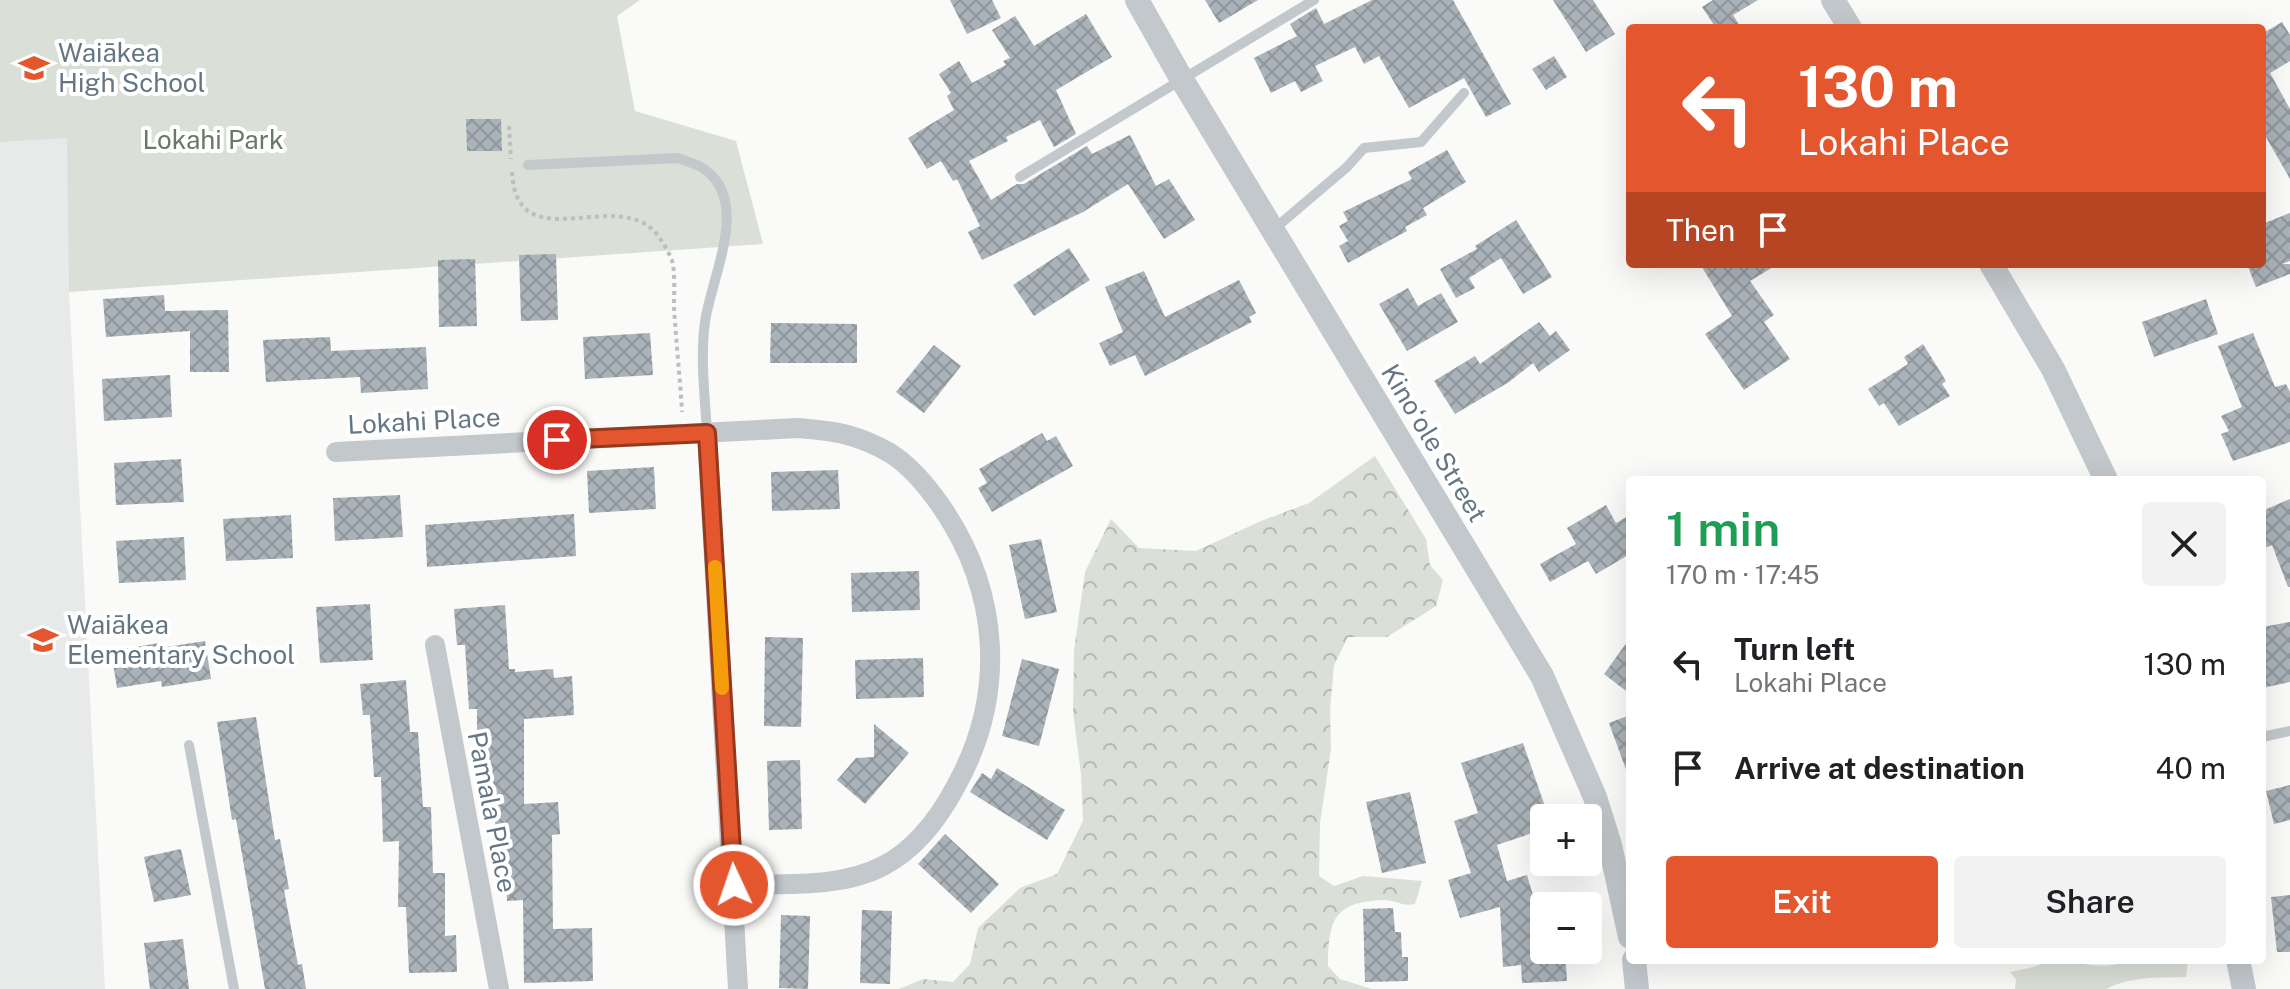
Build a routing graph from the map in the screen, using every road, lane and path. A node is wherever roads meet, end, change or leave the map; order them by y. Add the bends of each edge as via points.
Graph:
1 (1137, 0) edge
2 (1314, 0) edge
3 (1833, 0) edge
4 (1848, 24) edge
5 (1181, 78) junction
6 (1464, 93) dead end
7 (509, 126) dead end
8 (528, 165) dead end
9 (1020, 177) dead end
10 (1273, 230) junction
11 (1993, 268) edge
12 (707, 433) junction
13 (683, 434) junction
14 (336, 452) dead end
15 (2104, 476) edge
16 (435, 645) dead end
17 (2290, 731) edge
18 (2266, 736) edge
19 (189, 745) dead end
20 (734, 885) junction
21 (1626, 919) edge
22 (1634, 964) edge
23 (2230, 964) edge
24 (2239, 964) edge
25 (234, 989) edge
26 (499, 989) edge
27 (738, 989) edge
28 (1637, 989) edge
29 (2232, 989) edge
30 (2244, 989) edge

1 - 5 street, Kinoʻole Street
2 - 5 lane
3 - 4 street
5 - 9 lane
5 - 10 street, Kinoʻole Street
6 - 10 lane via 1421,142 1364,148
7 - 13 path via 519,205 538,218 614,215 643,223 658,235 673,262
8 - 12 lane via 678,158 716,180 728,218 705,321
10 - 21 street, Kinoʻole Street via 1542,676 1595,797
11 - 15 street via 2053,369
12 - 13 street, Lokahi Place
12 - 20 street
12 - 20 street, Lokahi Place via 798,428 846,433 892,454 926,485 971,557 990,640 990,689 979,737 941,813 910,848 882,866 836,881
13 - 14 street, Lokahi Place
16 - 26 street, Pamala Place
17 - 18 lane
19 - 25 lane
20 - 27 street
22 - 28 street
23 - 29 street
24 - 30 street

